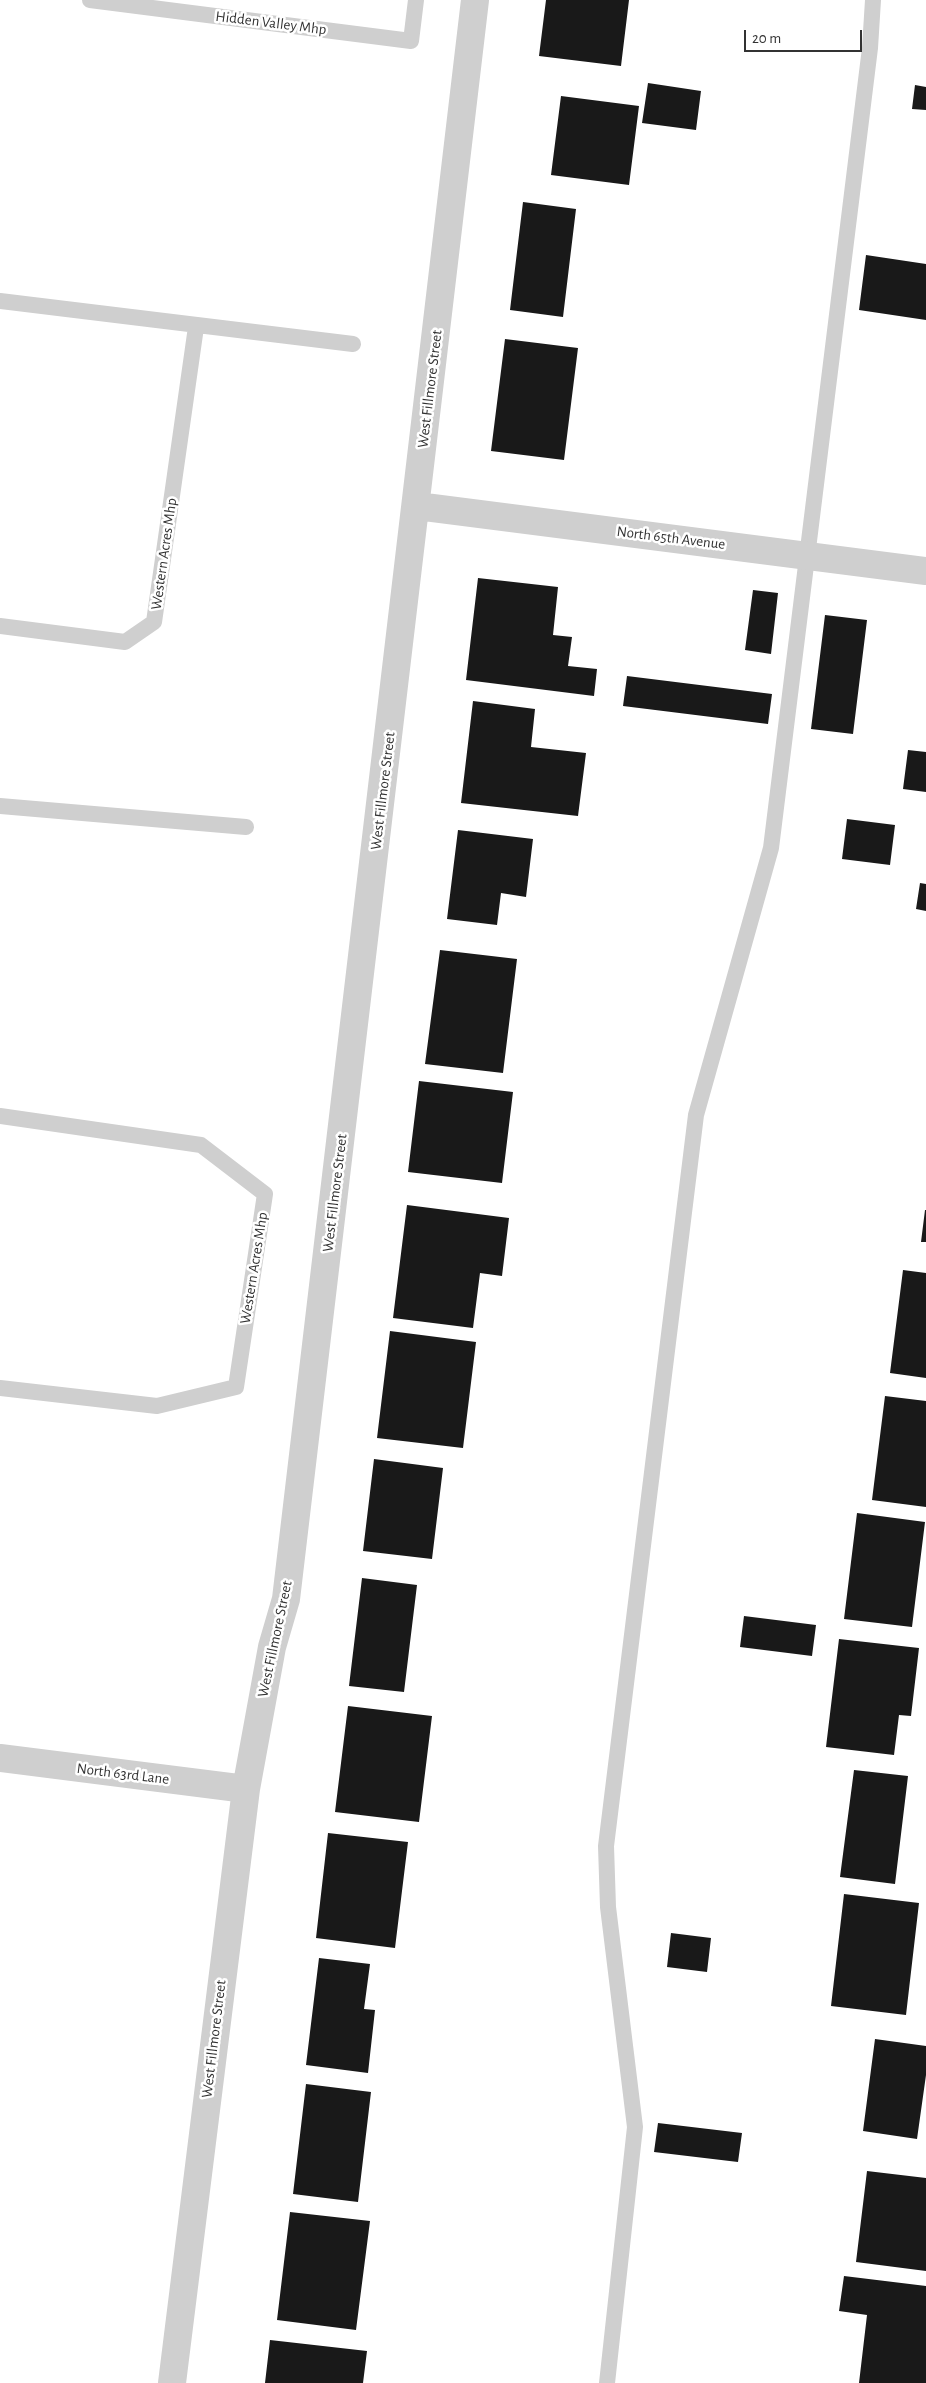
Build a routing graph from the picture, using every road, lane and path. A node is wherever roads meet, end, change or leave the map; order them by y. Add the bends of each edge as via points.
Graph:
1 (90, 0) edge
2 (416, 0) edge
3 (475, 0) edge
4 (872, 0) edge
5 (214, 8) edge
6 (0, 301) edge
7 (196, 327) junction
8 (352, 344) dead end
9 (417, 506) junction
10 (808, 556) junction
11 (926, 571) edge
12 (0, 626) edge
13 (0, 806) edge
14 (246, 827) dead end
15 (0, 1116) edge
16 (0, 1388) edge
17 (0, 1758) edge
18 (246, 1789) junction
19 (172, 2383) edge
20 (607, 2383) edge

1 - 5 lane, Hidden Valley Mhp
2 - 5 lane, Hidden Valley Mhp via 411,41
3 - 9 street, West Fillmore Street
4 - 10 lane via 870,48
6 - 7 lane
7 - 8 lane
7 - 12 lane, Western Acres Mhp via 154,622 125,642
9 - 10 street, North 65th Avenue
9 - 18 street, West Fillmore Street via 286,1599 272,1647
10 - 11 street, North 65th Avenue
10 - 20 lane via 771,848 696,1115 606,1846 608,1907 635,2127
13 - 14 lane
15 - 16 lane, Western Acres Mhp via 201,1145 265,1194 236,1386 157,1406
17 - 18 street, North 63rd Lane
18 - 19 street, West Fillmore Street

